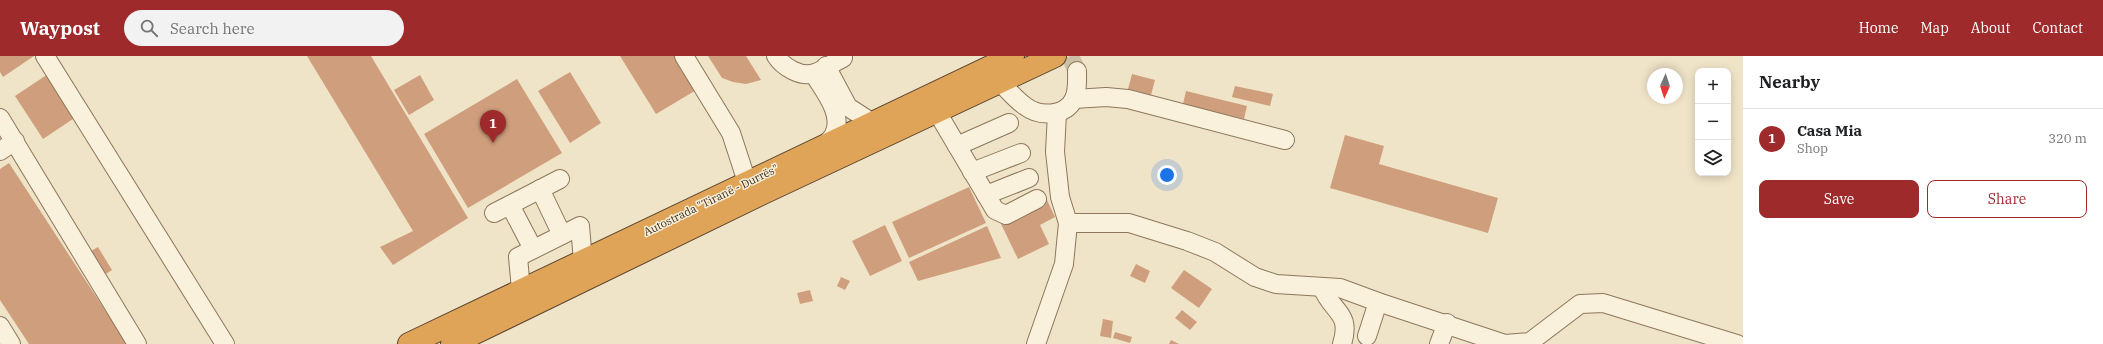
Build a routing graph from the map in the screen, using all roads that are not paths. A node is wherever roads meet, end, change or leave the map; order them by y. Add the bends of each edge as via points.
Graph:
1 (45, 56) edge
2 (684, 56) edge
3 (694, 56) edge
4 (776, 56) edge
5 (1013, 56) edge
6 (1055, 56) edge
7 (843, 58) dead end
8 (820, 70) junction
9 (1077, 71) tunnel mouth
10 (1000, 82) junction
11 (1074, 99) junction
12 (937, 112) junction
13 (1057, 113) junction
14 (0, 118) edge
15 (1009, 123) dead end
16 (868, 126) junction
17 (15, 140) junction
18 (1285, 140) dead end
19 (957, 146) junction
20 (820, 148) junction
21 (0, 151) edge
22 (1021, 153) dead end
23 (972, 172) junction
24 (1029, 178) dead end
25 (560, 179) dead end
26 (751, 180) junction
27 (540, 189) junction
28 (986, 195) junction
29 (1037, 199) dead end
30 (510, 205) junction
31 (494, 214) dead end
32 (1068, 223) junction
33 (562, 235) junction
34 (533, 249) junction
35 (583, 261) junction
36 (1322, 287) junction
37 (521, 290) junction
38 (1378, 302) junction
39 (1447, 324) junction
40 (0, 326) edge
41 (1367, 336) dead end
42 (11, 344) edge
43 (137, 344) edge
44 (225, 344) edge
45 (409, 344) edge
46 (452, 344) edge
47 (1036, 344) edge
48 (1342, 344) edge
49 (1439, 344) edge
50 (1505, 344) edge
51 (1737, 344) edge

1 - 44 street
2 - 26 street via 731,133
3 - 26 street via 739,129
4 - 8 street via 780,63 800,73
5 - 16 highway, Autostrada "Tiranë - Durrës"
6 - 10 highway, Autostrada "Tiranë - Durrës"
7 - 8 street
8 - 16 street via 848,107 865,118
8 - 20 street via 835,110 836,122 834,134
9 - 11 street via 1078,85
10 - 12 highway, Autostrada "Tiranë - Durrës"
10 - 13 street via 1025,107 1041,114
11 - 13 street
11 - 18 street via 1128,99
12 - 19 street
12 - 46 highway, Autostrada "Tiranë - Durrës" via 765,192
13 - 32 street via 1055,152 1060,197
14 - 17 street
15 - 19 street
16 - 20 highway, Autostrada "Tiranë - Durrës"
17 - 21 street
17 - 43 street
19 - 23 street
20 - 26 highway, Autostrada "Tiranë - Durrës"
22 - 23 street
23 - 28 street
24 - 28 street
25 - 27 street
26 - 35 highway, Autostrada "Tiranë - Durrës"
27 - 30 street
27 - 33 street
28 - 29 street via 995,210 1006,215
30 - 31 street
30 - 34 street
32 - 36 street via 1129,223 1215,252 1255,278 1276,284
32 - 47 street via 1064,264
33 - 34 street
33 - 35 street via 580,226
34 - 37 street via 518,257
35 - 37 highway, Autostrada "Tiranë - Durrës"
36 - 38 street via 1340,288
36 - 48 street via 1345,320 1346,330
37 - 45 highway, Autostrada "Tiranë - Durrës"
38 - 39 street
38 - 41 street
39 - 49 street
39 - 50 street
40 - 42 street
50 - 51 street via 1530,342 1580,304 1603,303

